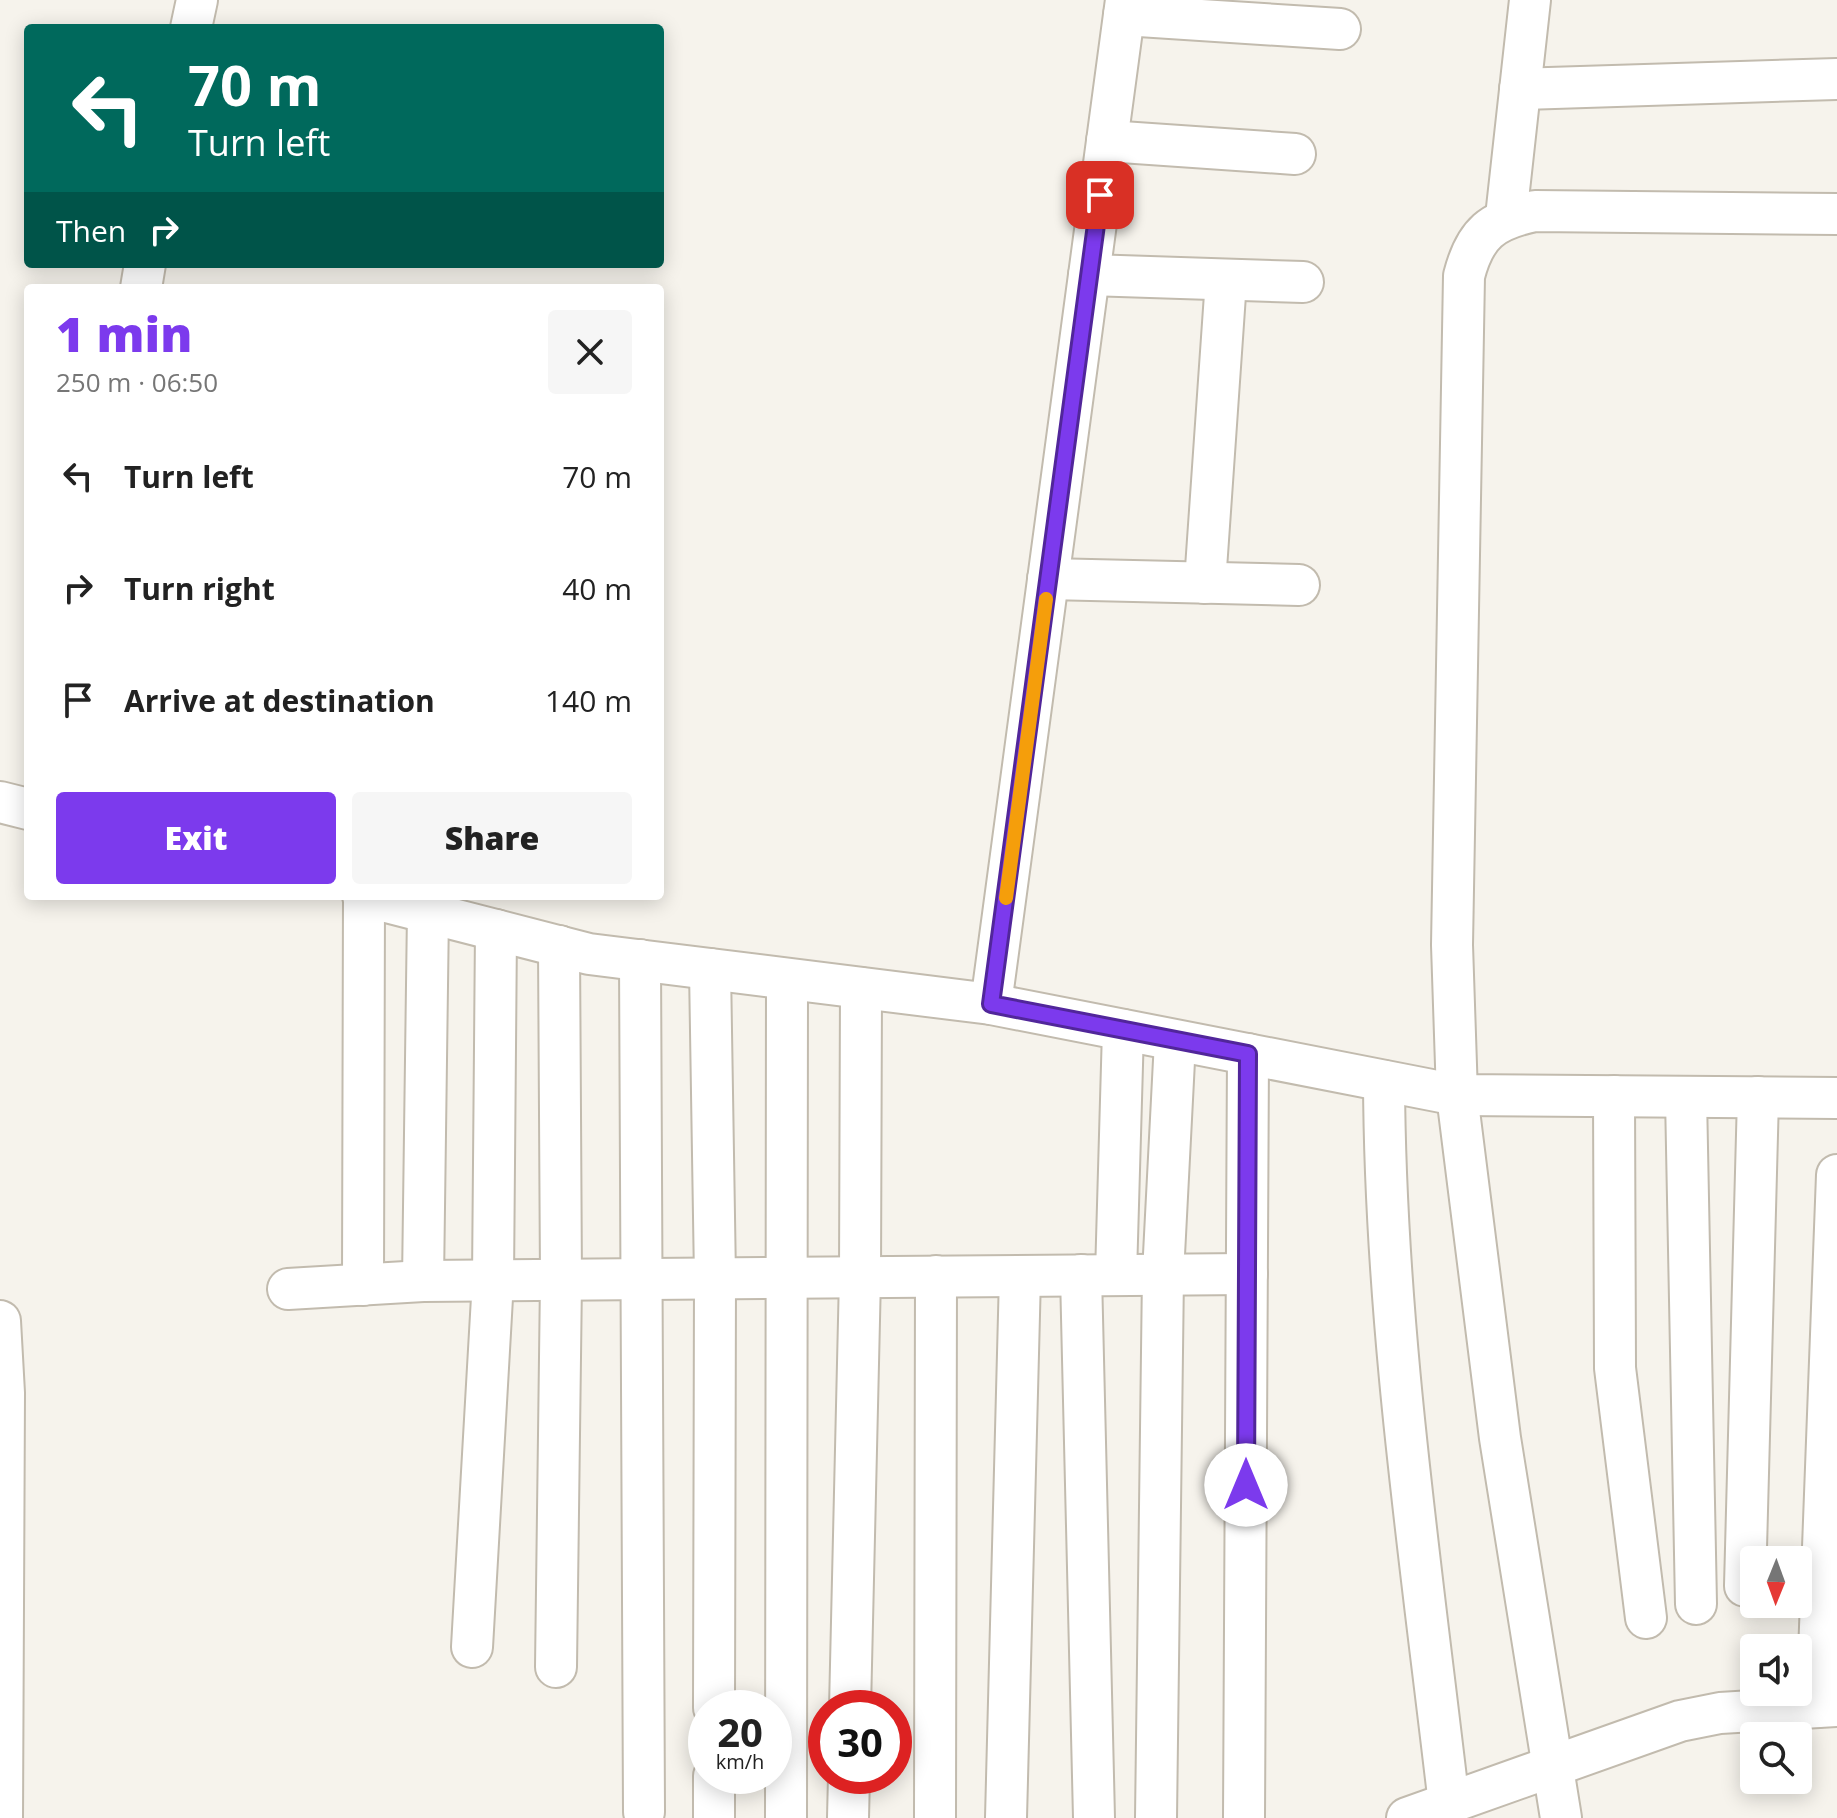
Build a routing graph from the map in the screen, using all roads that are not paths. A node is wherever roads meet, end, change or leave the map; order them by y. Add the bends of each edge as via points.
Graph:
1 (197, 0) edge
2 (1530, 0) edge
3 (1125, 7) edge
4 (192, 24) edge
5 (1340, 29) dead end
6 (1837, 79) edge
7 (1520, 89) junction
8 (1107, 141) junction
9 (1295, 154) dead end
10 (1837, 214) edge
11 (1506, 217) junction
12 (1089, 275) junction
13 (1226, 280) junction
14 (1303, 282) dead end
15 (1048, 579) junction
16 (1205, 583) junction
17 (1299, 585) dead end
18 (0, 802) edge
19 (24, 808) edge
20 (363, 900) edge
21 (379, 900) edge
22 (428, 912) junction
23 (496, 930) junction
24 (559, 946) junction
25 (640, 960) junction
26 (710, 969) junction
27 (787, 979) junction
28 (861, 988) junction
29 (991, 1004) junction
30 (1123, 1030) junction
31 (1175, 1041) junction
32 (1248, 1054) junction
33 (1384, 1081) junction
34 (1457, 1095) junction
35 (1614, 1096) junction
36 (1686, 1097) junction
37 (1758, 1097) junction
38 (1837, 1098) edge
39 (1837, 1175) edge
40 (1163, 1274) junction
41 (1247, 1274) junction
42 (1099, 1275) junction
43 (936, 1276) junction
44 (1020, 1276) junction
45 (860, 1277) junction
46 (715, 1278) junction
47 (786, 1278) junction
48 (641, 1279) junction
49 (493, 1280) junction
50 (561, 1280) junction
51 (423, 1281) junction
52 (363, 1285) junction
53 (288, 1289) dead end
54 (0, 1321) edge
55 (2, 1394) edge
56 (1746, 1546) edge
57 (1696, 1604) dead end
58 (1646, 1618) dead end
59 (472, 1647) dead end
60 (556, 1667) dead end
61 (714, 1690) edge
62 (850, 1690) edge
63 (1827, 1707) edge
64 (1553, 1768) junction
65 (714, 1794) edge
66 (849, 1794) edge
67 (1449, 1804) junction
68 (644, 1812) dead end
69 (2, 1818) edge
70 (714, 1818) edge
71 (786, 1818) edge
72 (848, 1818) edge
73 (935, 1818) edge
74 (1006, 1818) edge
75 (1094, 1818) edge
76 (1156, 1818) edge
77 (1244, 1818) edge
78 (1407, 1818) edge
79 (1561, 1818) edge

1 - 4 street
2 - 7 street
3 - 5 street
3 - 8 street
6 - 7 street
7 - 11 street
8 - 9 street
8 - 12 street
10 - 11 street via 1535,211
11 - 34 street via 1477,242 1464,276 1452,945
12 - 13 street
12 - 15 street
13 - 14 street
13 - 16 street
15 - 16 street
15 - 29 street
16 - 17 street
18 - 19 street
20 - 52 street
21 - 22 street
22 - 23 street
22 - 51 street
23 - 24 street
23 - 49 street
24 - 25 street
24 - 50 street
25 - 26 street
25 - 48 street
26 - 27 street
26 - 46 street
27 - 28 street
27 - 47 street
28 - 29 street
28 - 45 street
29 - 30 street
30 - 31 street
30 - 42 street
31 - 32 street
31 - 40 street
32 - 33 street
32 - 41 street
33 - 34 street
33 - 67 street via 1384,1197 1392,1309
34 - 35 street
34 - 64 street via 1500,1438
35 - 36 street
35 - 58 street via 1615,1368
36 - 37 street
36 - 57 street
37 - 38 street
37 - 56 street
39 - 63 street
40 - 41 street
40 - 42 street
40 - 76 street
41 - 77 street
42 - 44 street
42 - 75 street
43 - 44 street
43 - 45 street
43 - 73 street
44 - 74 street
45 - 47 street
45 - 62 street
46 - 47 street
46 - 48 street
46 - 61 street
47 - 71 street
48 - 50 street
48 - 68 street
49 - 50 street
49 - 51 street
49 - 59 street
50 - 60 street
51 - 52 street
52 - 53 street
54 - 55 street
55 - 69 street
63 - 64 street via 1720,1713 1680,1721
64 - 67 street
64 - 79 street
65 - 70 street
66 - 72 street
67 - 78 street

